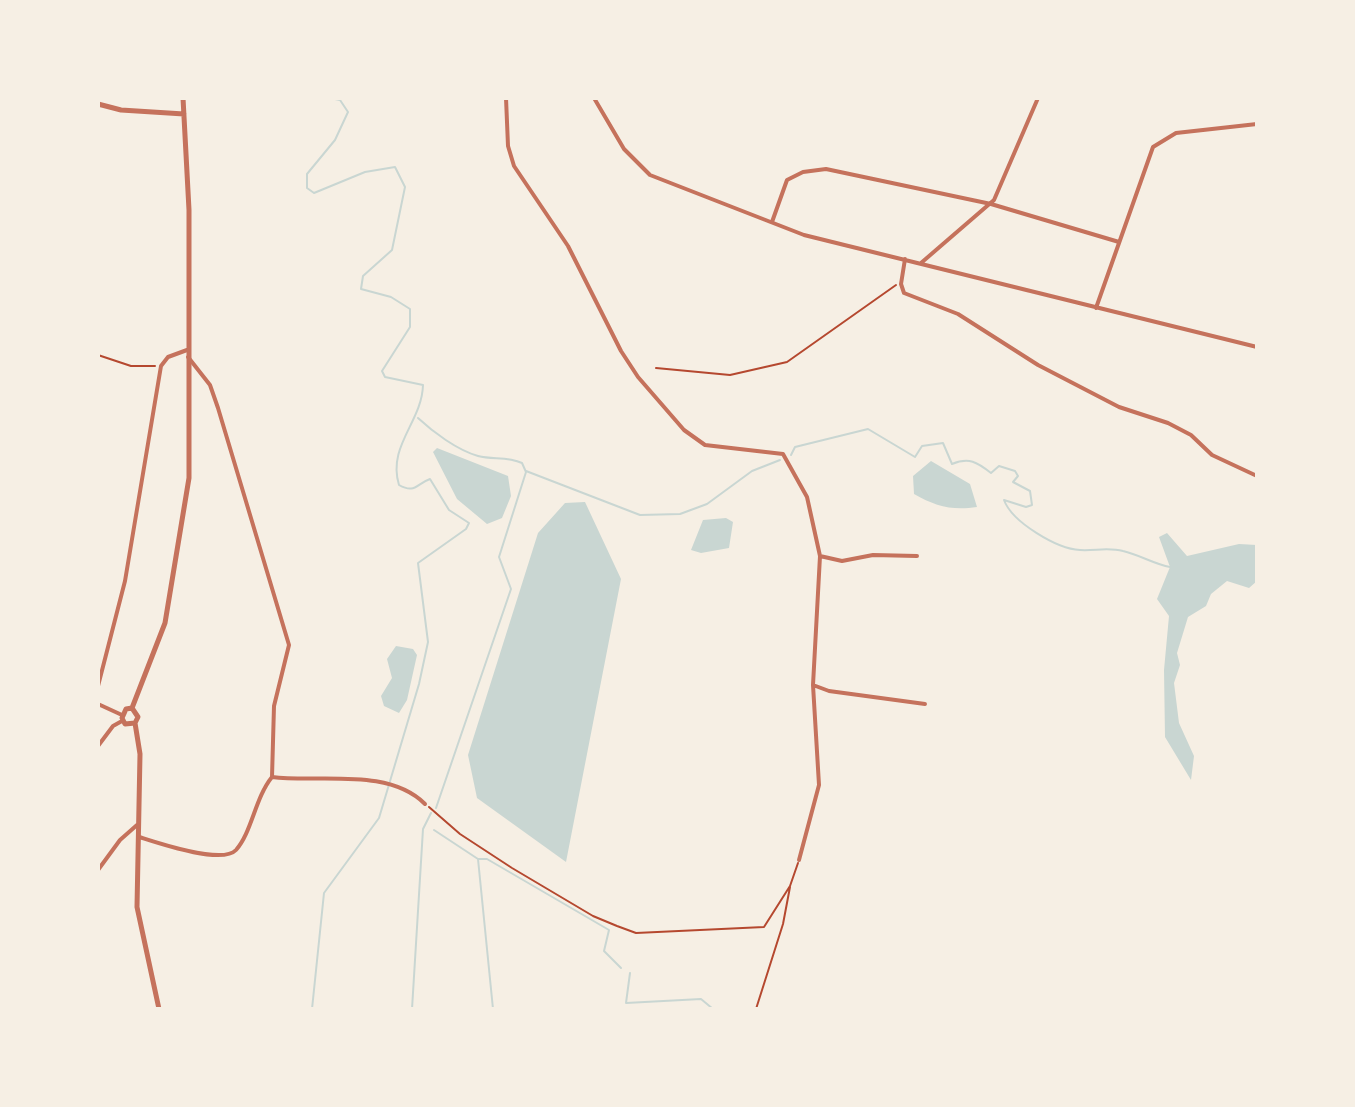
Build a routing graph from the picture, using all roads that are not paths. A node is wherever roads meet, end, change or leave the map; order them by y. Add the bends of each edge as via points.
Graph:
1 (183, 98) edge
2 (506, 98) edge
3 (594, 98) edge
4 (1038, 98) edge
5 (98, 104) edge
6 (184, 114) junction
7 (1257, 124) edge
8 (991, 204) junction
9 (772, 222) junction
10 (1119, 242) junction
11 (905, 259) junction
12 (921, 263) junction
13 (1096, 308) junction
14 (1257, 347) edge
15 (187, 353) junction
16 (1257, 476) edge
17 (820, 556) junction
18 (917, 556) dead end
19 (813, 685) junction
20 (98, 686) edge
21 (98, 704) edge
22 (925, 704) dead end
23 (132, 708) junction
24 (112, 714) junction
25 (122, 718) junction
26 (135, 723) junction
27 (111, 728) junction
28 (98, 746) edge
29 (272, 777) junction
30 (425, 804) road end
31 (140, 824) junction
32 (139, 837) junction
33 (799, 860) road end
34 (98, 870) edge
35 (159, 1009) edge

1 - 6 street
2 - 17 street via 514,166 568,246 633,369 693,438 718,449 783,454 807,497
3 - 9 street via 624,149 650,175
4 - 8 street
5 - 6 street
6 - 15 street
7 - 10 street via 1176,133 1159,140 1147,157
8 - 9 street via 821,169 784,183
8 - 10 street
8 - 12 street
9 - 11 street via 814,238
10 - 13 street
11 - 12 street
11 - 16 street via 904,293 958,314 1038,365 1119,407 1168,423 1212,455
12 - 13 street
13 - 14 street
15 - 20 street via 168,357 161,366 125,581
15 - 23 street via 188,487 165,623
15 - 29 street via 210,385 289,645 274,706
17 - 18 street via 842,561
17 - 19 street
19 - 22 street
19 - 33 street via 819,785
21 - 24 street
23 - 25 street
23 - 26 street via 138,717
24 - 25 street
24 - 27 street
25 - 26 street
25 - 27 street
26 - 31 street via 140,743
27 - 28 street
29 - 30 street via 361,780 415,794
29 - 32 street via 230,854 214,856
31 - 32 street
31 - 34 street via 125,834
32 - 35 street via 138,916

